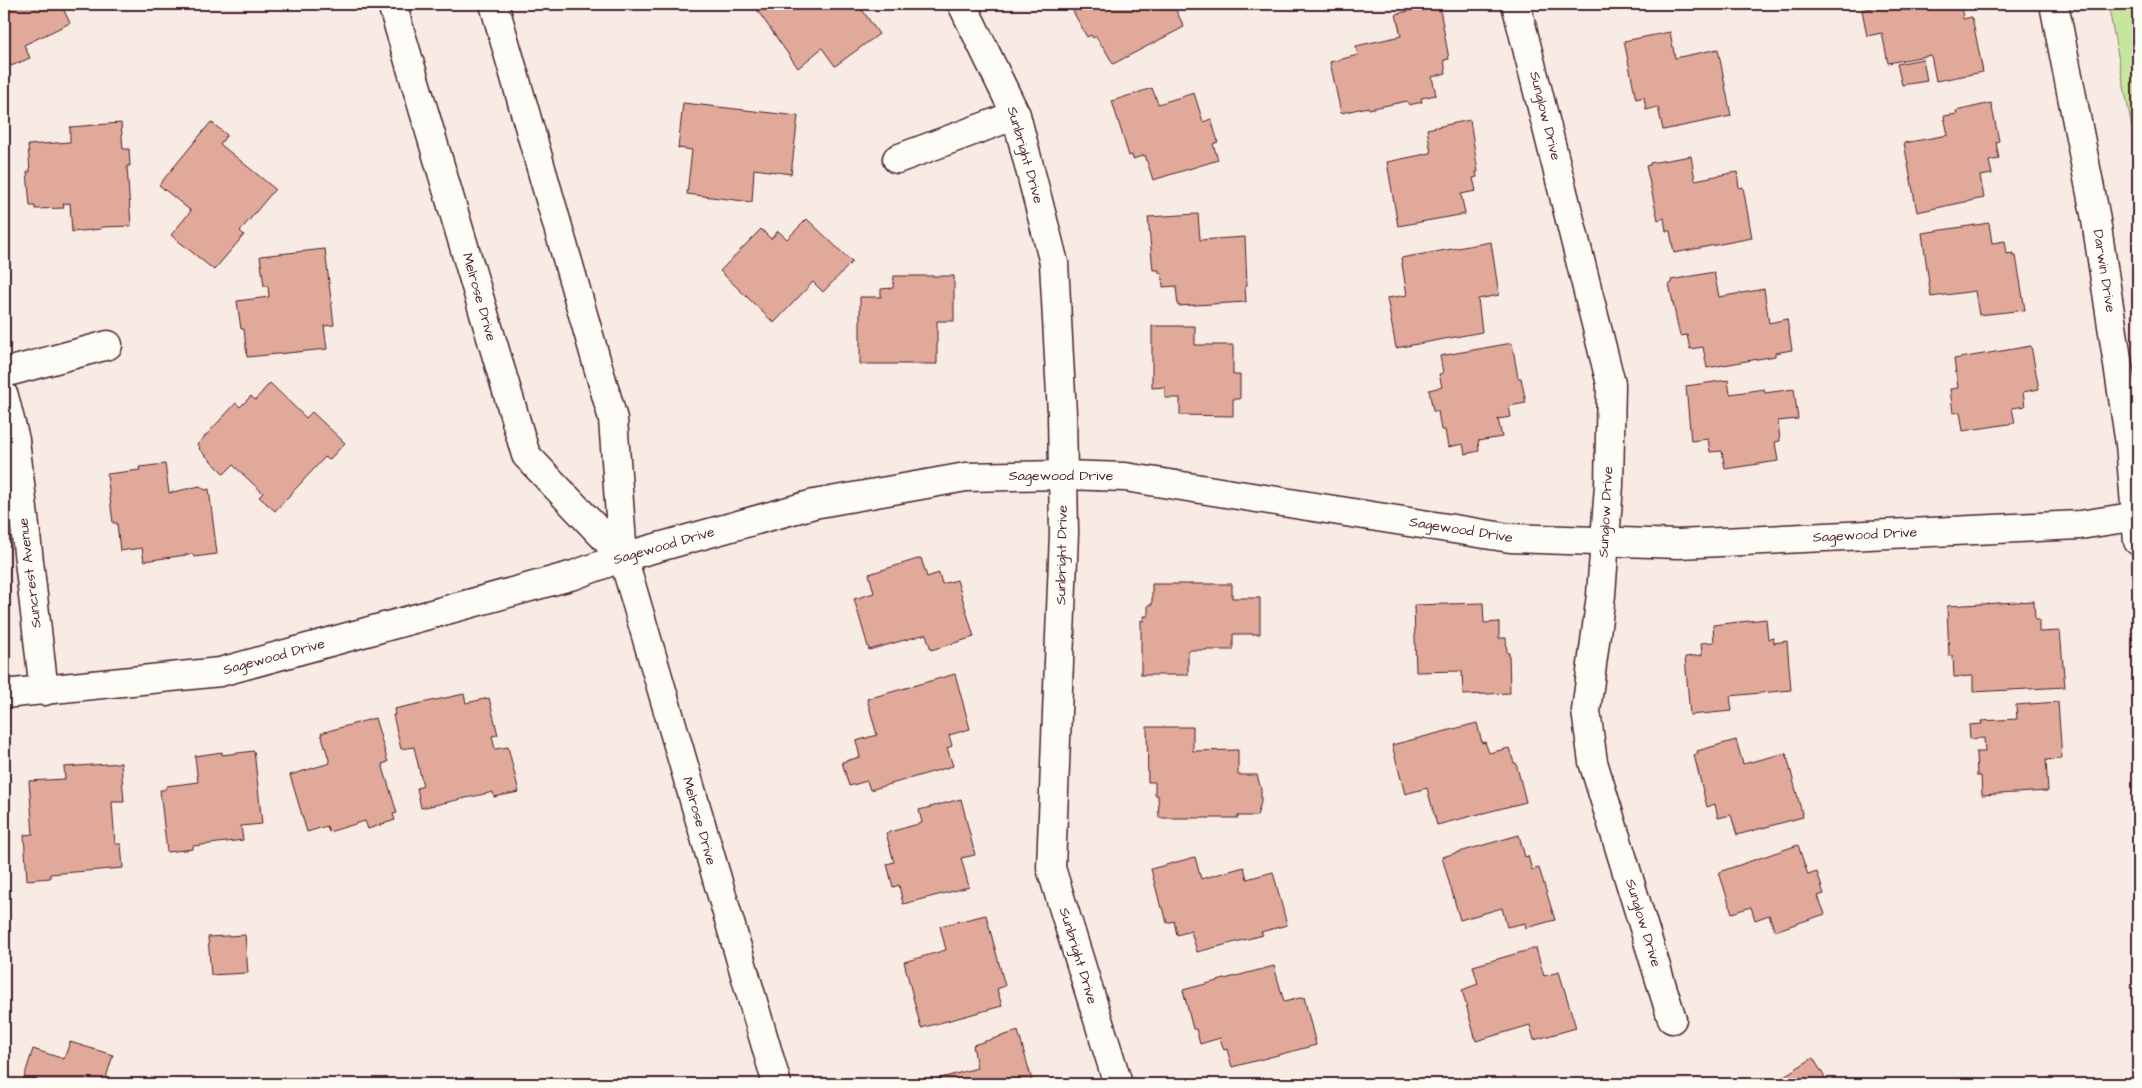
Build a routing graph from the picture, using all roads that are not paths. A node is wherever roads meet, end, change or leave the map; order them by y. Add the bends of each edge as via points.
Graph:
1 (392, 4) edge
2 (494, 4) edge
3 (962, 4) edge
4 (1516, 4) edge
5 (2054, 4) edge
6 (1016, 115) junction
7 (897, 159) dead end
8 (108, 345) dead end
9 (4, 373) edge
10 (4, 396) edge
11 (1063, 475) junction
12 (2138, 524) edge
13 (1605, 541) junction
14 (623, 557) junction
15 (44, 691) junction
16 (4, 694) edge
17 (1672, 1019) dead end
18 (777, 1084) edge
19 (1118, 1084) edge

1 - 14 street, Melrose Drive via 526,455
2 - 14 street, Melrose Drive via 613,419
3 - 6 street, Sunbright Drive
4 - 13 street, Sunglow Drive via 1612,384
5 - 12 street, Darwin Drive via 2095,214 2130,444
6 - 7 street
6 - 11 street, Sunbright Drive via 1054,263
8 - 9 street
10 - 15 street, Suncrest Avenue via 15,440
11 - 13 street, Sagewood Drive via 1126,477 1510,538
11 - 14 street, Sagewood Drive via 966,477 814,504
11 - 19 street, Sunbright Drive via 1064,533 1051,868
12 - 13 street, Sagewood Drive via 1688,543
13 - 17 street, Sunglow Drive via 1586,711 1593,762
14 - 15 street, Sagewood Drive via 574,575 220,672
14 - 18 street, Melrose Drive
15 - 16 street, Sagewood Drive

